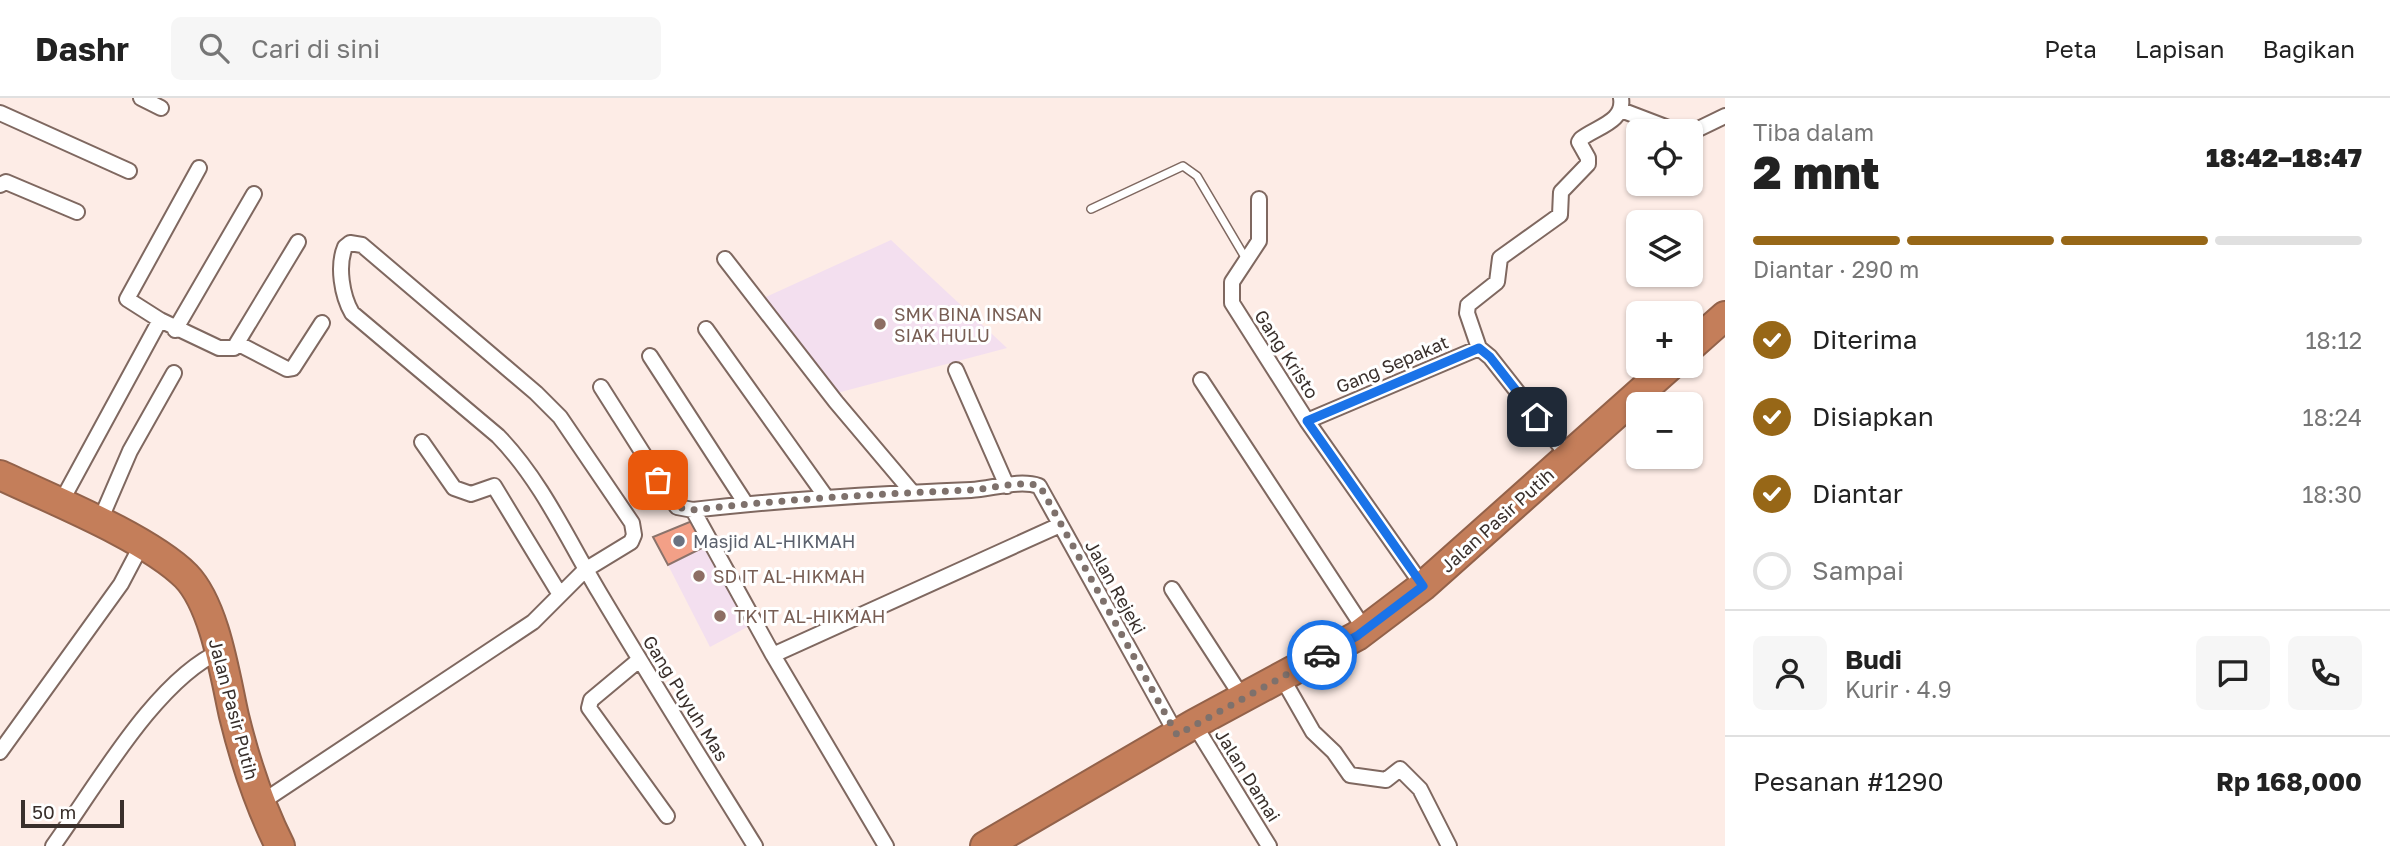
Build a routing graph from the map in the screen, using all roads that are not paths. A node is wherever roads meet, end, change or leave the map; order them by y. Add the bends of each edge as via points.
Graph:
1 (141, 98) edge
2 (1621, 104) edge
3 (161, 108) dead end
4 (0, 113) edge
5 (1725, 116) edge
6 (1652, 119) edge
7 (1703, 127) edge
8 (199, 168) dead end
9 (129, 171) dead end
10 (0, 185) edge
11 (254, 194) dead end
12 (1259, 200) dead end
13 (1091, 209) dead end
14 (77, 212) dead end
15 (298, 242) dead end
16 (725, 259) dead end
17 (1246, 260) junction
18 (1725, 316) edge
19 (160, 320) junction
20 (322, 323) dead end
21 (706, 328) dead end
22 (175, 330) junction
23 (1703, 335) edge
24 (237, 343) junction
25 (1479, 348) junction
26 (650, 356) dead end
27 (956, 370) dead end
28 (174, 373) dead end
29 (1656, 378) edge
30 (1201, 380) dead end
31 (601, 387) dead end
32 (1307, 421) junction
33 (422, 442) dead end
34 (1568, 456) junction
35 (0, 475) edge
36 (1007, 486) junction
37 (912, 492) junction
38 (826, 497) junction
39 (60, 504) junction
40 (746, 504) junction
41 (693, 510) junction
42 (99, 523) junction
43 (1060, 525) junction
44 (141, 546) junction
45 (585, 570) junction
46 (1423, 586) junction
47 (1172, 589) dead end
48 (559, 593) junction
49 (1364, 630) junction
50 (221, 651) junction
51 (773, 655) junction
52 (639, 660) junction
53 (1281, 676) junction
54 (1242, 697) junction
55 (1185, 729) junction
56 (0, 752) edge
57 (259, 804) junction
58 (667, 816) dead end
59 (990, 845) edge
60 (53, 846) edge
61 (280, 846) edge
62 (755, 846) edge
63 (886, 846) edge
64 (1269, 846) edge
65 (1449, 846) edge

1 - 3 street
2 - 6 street
2 - 25 street via 1616,118 1579,142 1588,164 1561,192 1560,215 1500,258 1497,282 1468,305
4 - 9 street
5 - 7 street
8 - 19 street via 127,299
10 - 14 street via 22,186
11 - 22 street
12 - 17 street, Gang Kristo via 1259,239
13 - 17 lane via 1183,166 1197,176
15 - 24 street
16 - 37 street
17 - 32 street, Gang Kristo via 1232,282 1232,303
18 - 23 highway
19 - 22 street
19 - 39 street
20 - 24 street via 293,368
21 - 38 street
22 - 24 street via 227,351
25 - 32 street, Gang Sepakat
25 - 34 street
26 - 40 street
27 - 36 street
28 - 42 street via 130,451
29 - 34 highway, Jalan Pasir Putih
30 - 49 street
31 - 41 street via 673,503
32 - 46 street, Gang Kristo
33 - 48 street via 454,488 471,494 494,486
34 - 46 highway, Jalan Pasir Putih
35 - 39 highway, Jalan Pasir Putih
36 - 37 street, Jalan Rejeki
36 - 43 street, Jalan Rejeki via 1040,486
37 - 38 street, Jalan Rejeki
38 - 40 street, Jalan Rejeki
39 - 42 highway, Jalan Pasir Putih
40 - 41 street, Jalan Rejeki
41 - 51 street
42 - 44 highway, Jalan Pasir Putih
43 - 51 street
43 - 55 street, Jalan Rejeki
44 - 50 highway, Jalan Pasir Putih via 177,568 196,588
44 - 56 street via 121,584
45 - 45 street, Gang Puyuh Mas via 631,542 634,535 632,523 561,417 362,245 350,243 341,264 352,313 519,457
45 - 48 street
45 - 52 street, Gang Puyuh Mas
46 - 49 highway, Jalan Pasir Putih
47 - 54 street
48 - 57 street via 533,622
49 - 53 highway, Jalan Pasir Putih
50 - 57 highway, Jalan Pasir Putih
50 - 60 street via 189,669 158,699
51 - 63 street
52 - 58 street via 591,700 589,708
52 - 62 street, Gang Puyuh Mas
53 - 54 highway, Jalan Pasir Putih
53 - 65 street via 1313,732 1350,775 1386,780 1401,769 1420,789
54 - 55 highway, Jalan Pasir Putih
55 - 59 highway, Jalan Pasir Putih
55 - 64 street, Jalan Damai
57 - 61 highway, Jalan Pasir Putih

